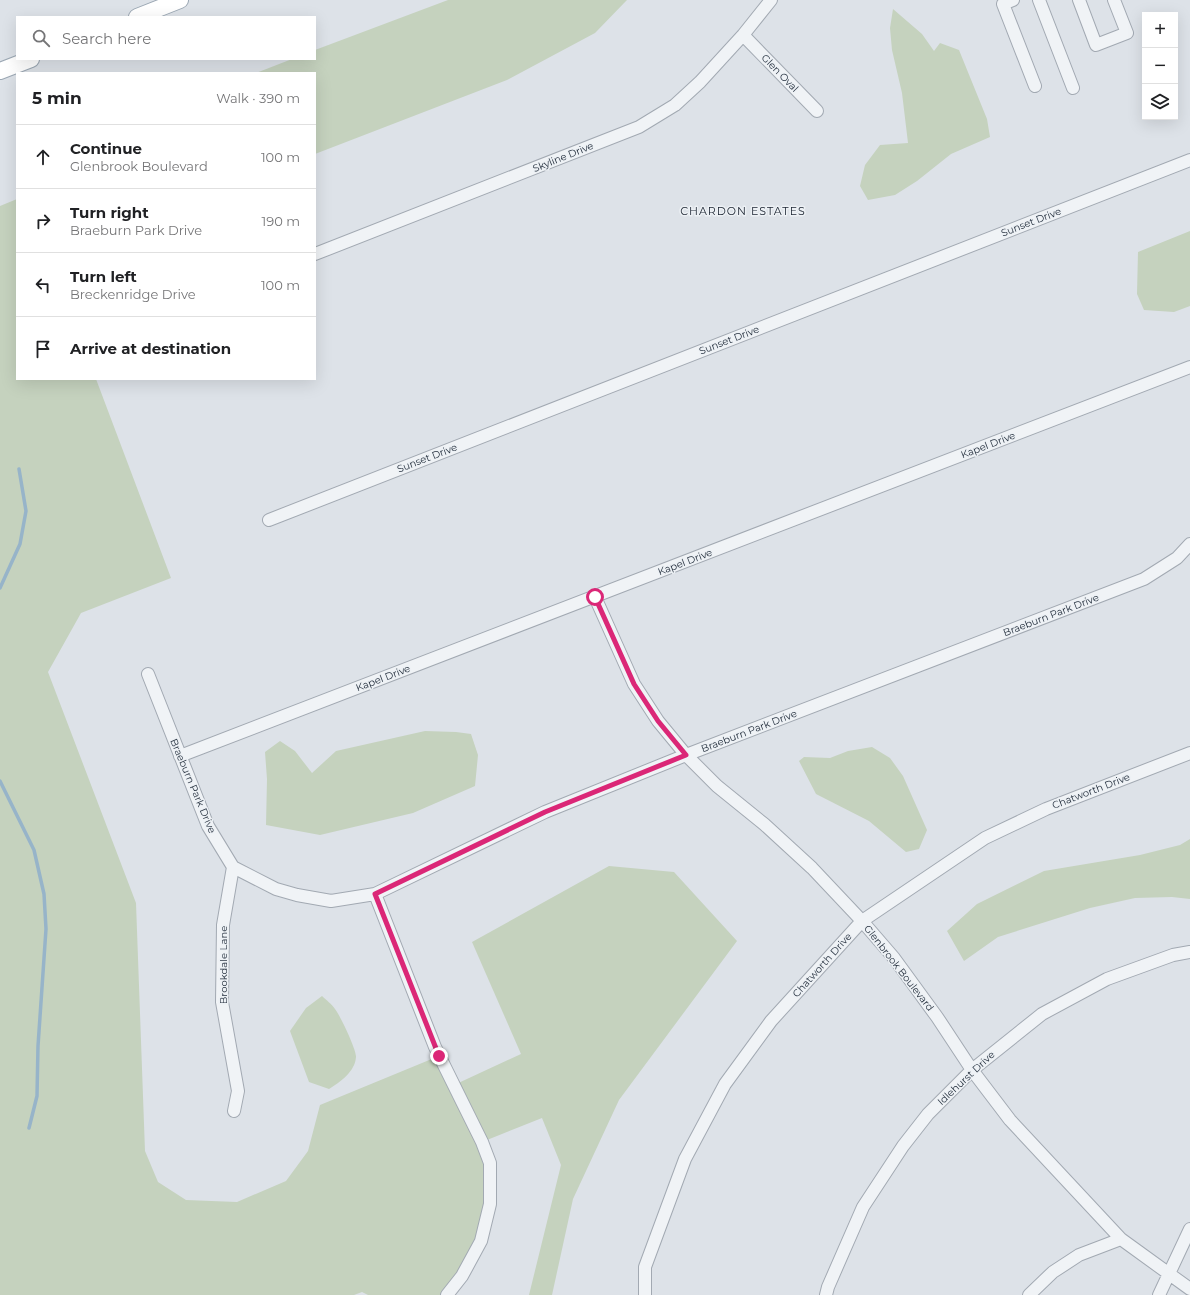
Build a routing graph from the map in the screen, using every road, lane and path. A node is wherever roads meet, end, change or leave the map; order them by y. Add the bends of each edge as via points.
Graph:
1 (180, 0) edge
2 (771, 0) edge
3 (1013, 0) edge
4 (1039, 0) edge
5 (1079, 0) edge
6 (1114, 0) edge
7 (140, 16) edge
8 (743, 35) junction
9 (28, 60) edge
10 (0, 71) edge
11 (1035, 86) dead end
12 (1073, 88) dead end
13 (817, 111) dead end
14 (1190, 160) edge
15 (316, 254) edge
16 (1190, 367) edge
17 (268, 520) dead end
18 (1190, 544) edge
19 (595, 597) junction
20 (148, 674) dead end
21 (1190, 753) edge
22 (686, 755) junction
23 (180, 756) junction
24 (234, 867) junction
25 (375, 894) junction
26 (862, 921) junction
27 (1190, 952) edge
28 (972, 1070) junction
29 (234, 1111) dead end
30 (1190, 1229) edge
31 (1121, 1240) junction
32 (1168, 1274) junction
33 (1190, 1289) edge
34 (447, 1295) edge
35 (645, 1295) edge
36 (826, 1295) edge
37 (1029, 1295) edge
38 (1159, 1295) edge

1 - 7 main road
2 - 8 street, Skyline Drive
3 - 11 street via 1004,4
4 - 12 street
5 - 6 street via 1096,45 1127,32
8 - 13 street, Glen Oval
8 - 15 street, Skyline Drive via 675,105 639,127
9 - 10 main road
14 - 17 street, Sunset Drive
16 - 19 street, Kapel Drive
18 - 22 street, Braeburn Park Drive via 1177,558 1144,579
19 - 22 street, Glenbrook Boulevard via 634,684 658,721
19 - 23 street, Kapel Drive
20 - 23 street, Braeburn Park Drive
21 - 26 street, Chatworth Drive via 1046,809 985,838
22 - 25 street, Braeburn Park Drive via 545,812
22 - 26 street, Glenbrook Boulevard via 717,786 812,868
23 - 24 street, Braeburn Park Drive via 208,826
24 - 25 street, Braeburn Park Drive via 276,889 297,895 331,901
24 - 29 street, Brookdale Lane via 223,925 222,1002 238,1091
25 - 34 street via 435,1047 490,1163 490,1204 481,1241 462,1276
26 - 28 street, Glenbrook Boulevard via 898,964
26 - 35 street, Chatworth Drive via 771,1020 725,1084 683,1166 645,1267
27 - 28 street, Idlehurst Drive via 1173,955 1107,978 1042,1014
28 - 31 street, Glenbrook Boulevard via 1010,1120
28 - 36 street, Idlehurst Drive via 928,1114 903,1146 864,1207
30 - 32 street
31 - 32 street, Glenbrook Boulevard
31 - 37 street via 1079,1255 1053,1272
32 - 33 street, Glenbrook Boulevard
32 - 38 street

